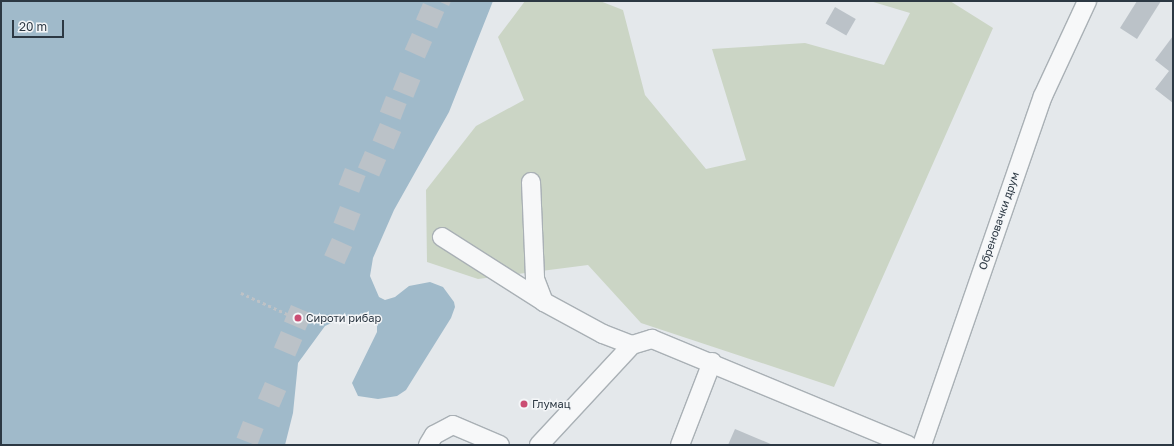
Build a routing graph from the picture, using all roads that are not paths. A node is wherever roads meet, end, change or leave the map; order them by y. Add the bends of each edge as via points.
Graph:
1 (1087, 1) edge
2 (531, 182) dead end
3 (442, 237) dead end
4 (544, 302) junction
5 (632, 345) junction
6 (712, 362) junction
7 (428, 445) edge
8 (500, 445) edge
9 (538, 445) edge
10 (680, 445) edge
11 (908, 445) edge
12 (922, 445) edge

1 - 12 street, Обреновачки друм via 1043,96
2 - 4 street via 535,279
3 - 4 street
4 - 5 street via 603,334
5 - 6 street via 652,339
5 - 9 street
6 - 10 street
6 - 11 street
7 - 8 street via 434,435 453,425

